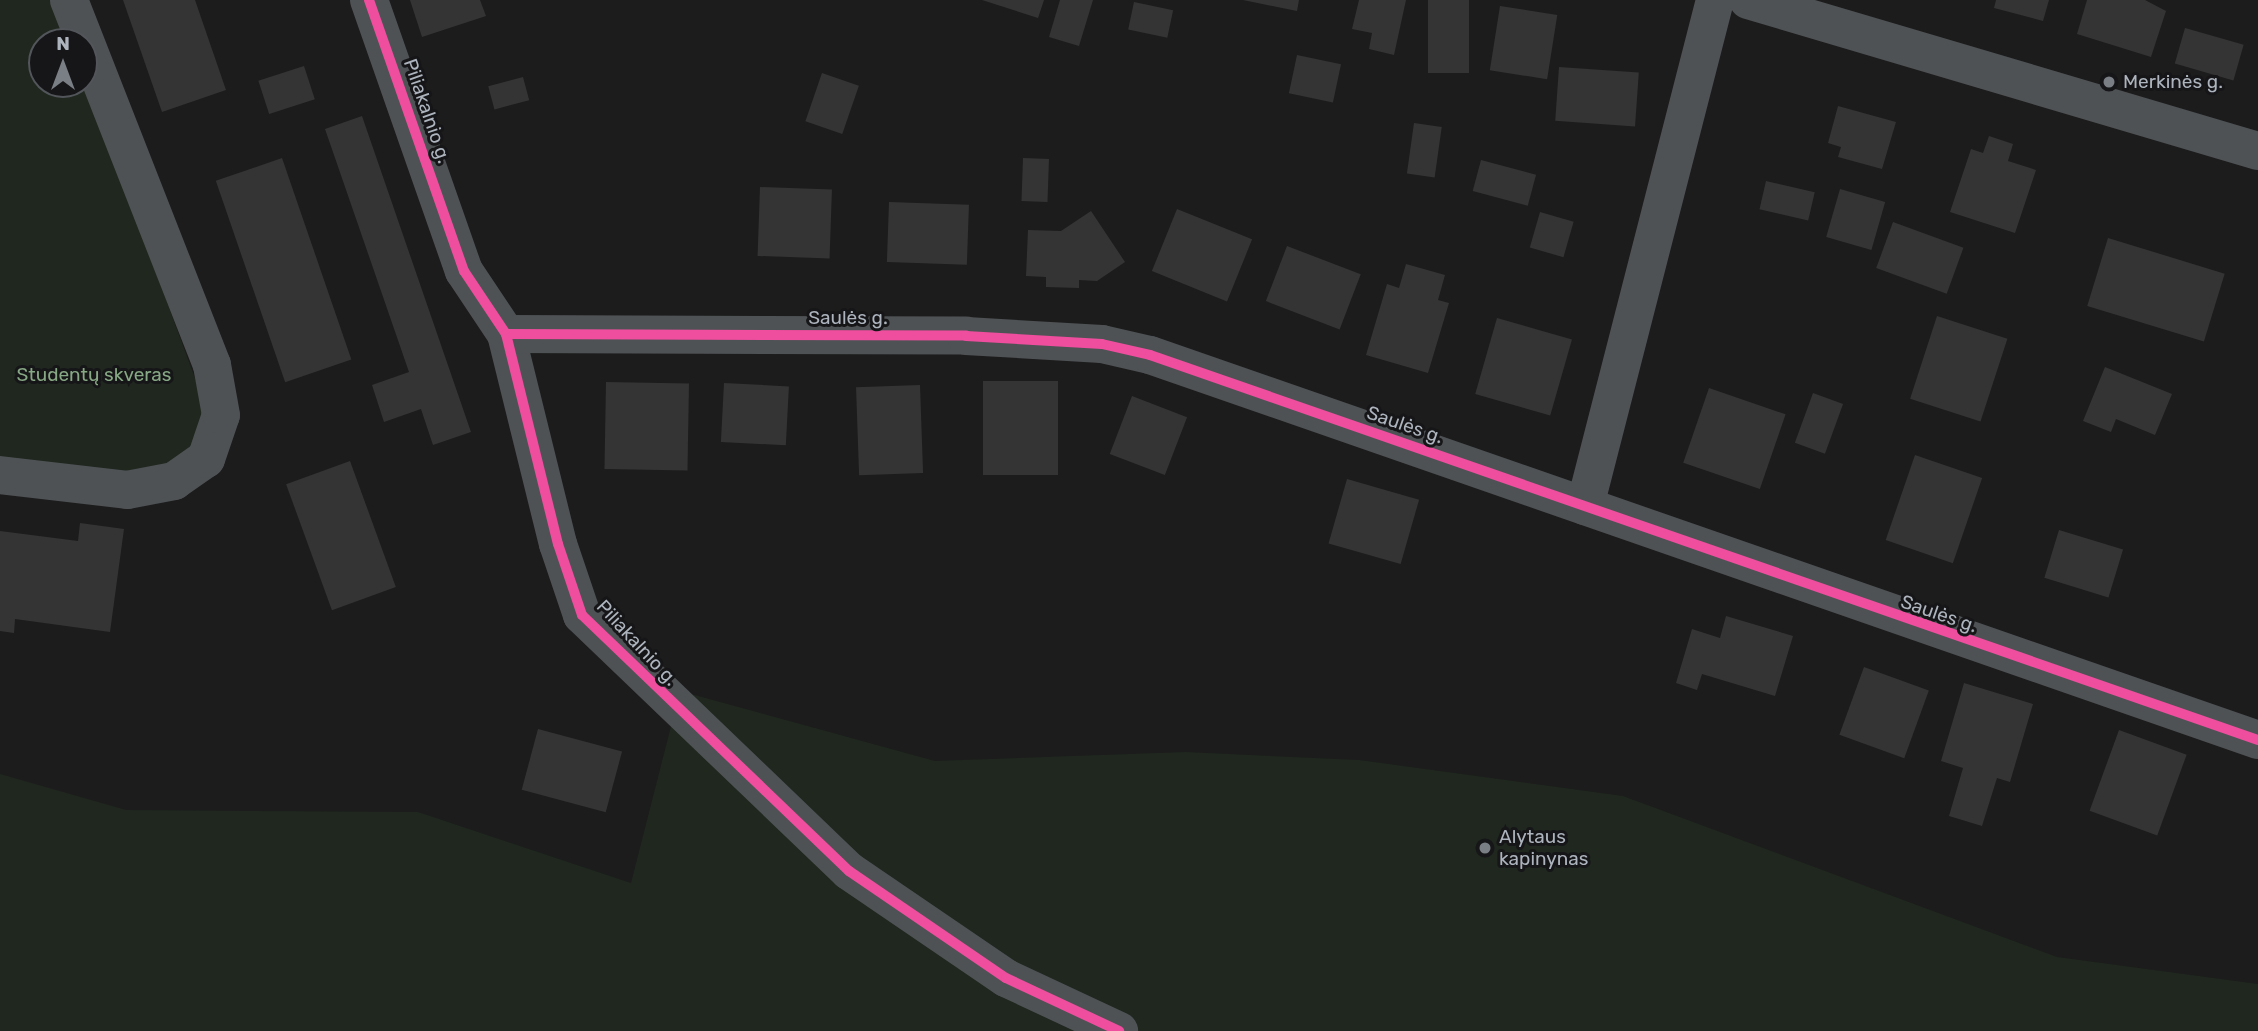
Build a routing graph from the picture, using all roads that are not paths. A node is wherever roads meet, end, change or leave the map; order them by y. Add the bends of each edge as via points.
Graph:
1 (69, 0) edge
2 (369, 0) edge
3 (1715, 0) edge
4 (1748, 0) edge
5 (2258, 151) edge
6 (506, 334) junction
7 (0, 475) edge
8 (1585, 506) junction
9 (2258, 740) edge
10 (1119, 1031) edge

1 - 7 street via 212,365 221,415 206,459 174,481 127,490
2 - 6 street, Piliakalnio g. via 464,271
3 - 8 street
4 - 5 street
6 - 8 street, Saulės g. via 966,336 1102,344
6 - 10 street, Piliakalnio g. via 558,544 583,615 849,871 1006,978
8 - 9 street, Saulės g.

